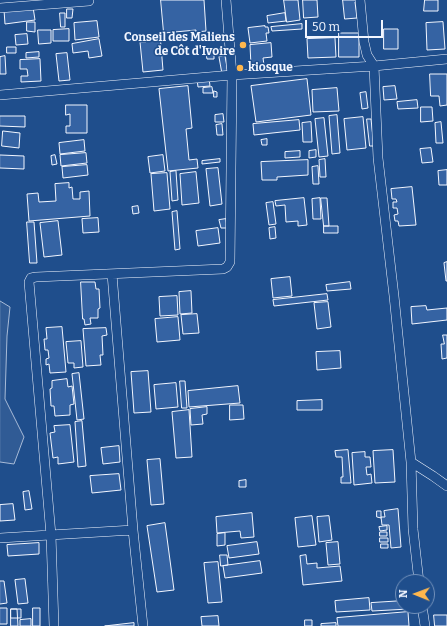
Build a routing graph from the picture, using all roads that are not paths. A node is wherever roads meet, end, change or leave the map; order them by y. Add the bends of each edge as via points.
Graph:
1 (226, 0) edge
2 (360, 0) edge
3 (89, 1) edge
4 (0, 8) edge
5 (447, 59) edge
6 (374, 66) junction
7 (232, 74) junction
8 (0, 96) edge
9 (112, 274) junction
10 (411, 462) junction
11 (447, 486) edge
12 (133, 530) junction
13 (51, 535) junction
14 (0, 538) edge
15 (419, 574) edge
16 (423, 614) edge
17 (54, 626) edge
18 (143, 626) edge
19 (425, 626) edge

1 - 7 street
2 - 6 street via 364,42 367,55
3 - 4 street
5 - 6 street
6 - 7 street
6 - 10 street via 378,158
7 - 8 street
7 - 9 street via 230,262 227,268
9 - 12 street
9 - 13 street via 36,277 29,282
10 - 11 street
10 - 15 street via 413,529
12 - 13 street
12 - 18 street
13 - 14 street
13 - 17 street
16 - 19 street

